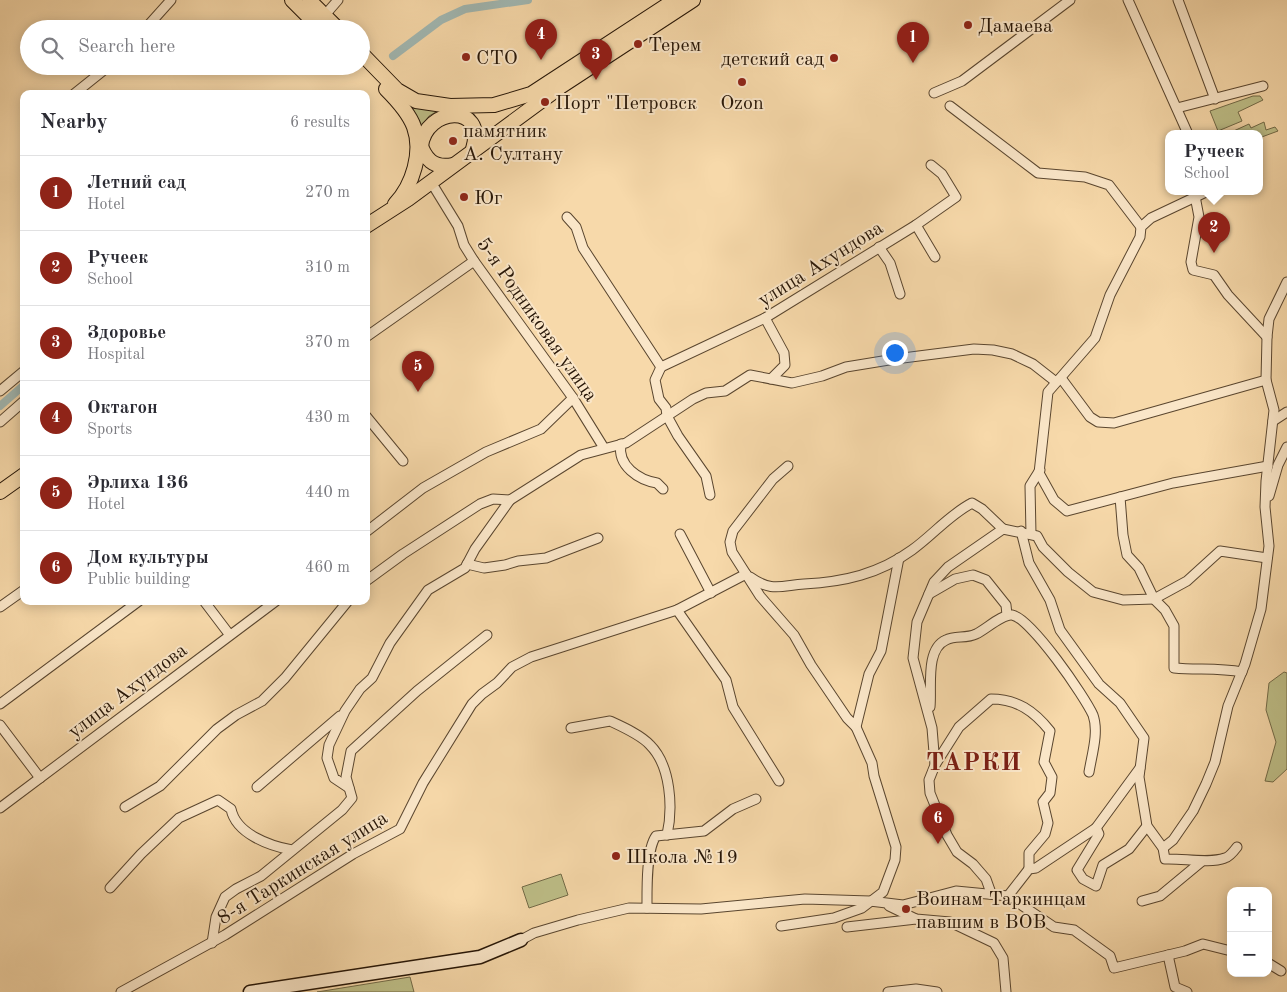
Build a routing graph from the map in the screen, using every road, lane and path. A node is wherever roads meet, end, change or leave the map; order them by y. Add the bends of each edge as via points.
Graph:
1 (171, 0) edge
2 (292, 0) edge
3 (310, 0) edge
4 (338, 0) edge
5 (675, 0) edge
6 (693, 0) edge
7 (1070, 0) edge
8 (1128, 0) edge
9 (1178, 0) edge
10 (153, 20) edge
11 (320, 20) edge
12 (322, 20) edge
13 (324, 20) edge
14 (370, 62) edge
15 (573, 73) junction
16 (98, 75) edge
17 (370, 75) edge
18 (556, 84) junction
19 (1263, 86) dead end
20 (79, 90) edge
21 (934, 93) dead end
22 (1215, 99) junction
23 (950, 106) dead end
24 (1177, 108) junction
25 (458, 111) junction
26 (1186, 130) edge
27 (420, 142) junction
28 (473, 149) junction
29 (454, 165) junction
30 (932, 165) dead end
31 (431, 182) junction
32 (1195, 196) joint
33 (404, 199) junction
34 (567, 217) dead end
35 (370, 223) edge
36 (916, 224) junction
37 (1141, 227) junction
38 (879, 247) junction
39 (935, 257) dead end
40 (474, 261) junction
41 (1287, 282) edge
42 (900, 294) dead end
43 (765, 318) junction
44 (370, 334) edge
45 (1267, 337) junction
46 (661, 367) junction
47 (20, 374) edge
48 (771, 379) junction
49 (1059, 380) junction
50 (1266, 380) junction
51 (0, 391) edge
52 (573, 398) junction
53 (20, 404) edge
54 (1287, 412) edge
55 (667, 416) junction
56 (1273, 421) junction
57 (0, 422) edge
58 (370, 427) edge
59 (621, 444) junction
60 (1287, 447) edge
61 (604, 448) junction
62 (404, 461) dead end
63 (788, 466) dead end
64 (1268, 466) junction
65 (1040, 470) junction
66 (20, 478) edge
67 (663, 489) dead end
68 (0, 492) edge
69 (710, 495) dead end
70 (1120, 497) junction
71 (510, 500) junction
72 (1265, 506) junction
73 (370, 529) edge
74 (1003, 529) junction
75 (1021, 531) junction
76 (680, 534) dead end
77 (1031, 534) junction
78 (598, 538) dead end
79 (899, 558) junction
80 (1268, 558) junction
81 (467, 564) junction
82 (746, 574) junction
83 (370, 578) edge
84 (20, 593) edge
85 (712, 593) junction
86 (929, 594) junction
87 (1154, 599) junction
88 (134, 605) edge
89 (207, 605) edge
90 (270, 605) edge
91 (345, 605) edge
92 (0, 607) edge
93 (677, 610) junction
94 (1007, 615) junction
95 (229, 634) junction
96 (487, 635) dead end
97 (1242, 672) junction
98 (0, 704) edge
99 (345, 711) junction
100 (930, 712) junction
101 (0, 725) edge
102 (856, 727) junction
103 (571, 728) dead end
104 (935, 765) junction
105 (1140, 768) junction
106 (1089, 772) dead end
107 (40, 778) junction
108 (779, 781) dead end
109 (257, 787) dead end
110 (349, 788) junction
111 (756, 799) dead end
112 (125, 807) dead end
113 (0, 808) edge
114 (1147, 826) junction
115 (1096, 828) junction
116 (667, 835) junction
117 (1163, 848) junction
118 (1237, 848) dead end
119 (292, 850) junction
120 (1202, 862) junction
121 (1029, 869) junction
122 (110, 888) dead end
123 (991, 894) junction
124 (1008, 896) junction
125 (870, 901) junction
126 (1142, 901) dead end
127 (883, 902) junction
128 (647, 908) junction
129 (916, 919) junction
130 (781, 926) dead end
131 (847, 927) dead end
132 (521, 940) joint
133 (212, 943) junction
134 (1227, 950) edge
135 (1168, 955) junction
136 (1272, 966) edge
137 (1281, 972) dead end
138 (121, 992) edge
139 (250, 992) edge
140 (888, 992) edge
141 (937, 992) edge
142 (1006, 992) edge
143 (1187, 992) edge

1 - 10 street
2 - 11 main road
3 - 12 main road
4 - 13 street
5 - 15 main road
6 - 15 main road
7 - 21 street via 962,81
8 - 24 street
9 - 22 street
14 - 25 main road via 402,94 416,101
15 - 18 main road
16 - 20 street
17 - 27 main road via 411,119
18 - 25 main road via 494,105
18 - 28 main road via 521,116
19 - 22 street
22 - 24 street
23 - 37 street via 1038,173 1085,176 1109,185
24 - 26 street
25 - 27 main road via 433,124
25 - 28 main road via 471,122 475,134
27 - 29 main road via 425,157 438,166
27 - 33 main road
28 - 29 main road
29 - 31 main road
30 - 36 street, улица Ахундова via 956,196
31 - 33 main road
31 - 40 street, 5-я Родниковая улица via 458,226
32 - 37 street via 1151,218
32 - 45 street via 1200,218 1191,262 1193,270 1214,275 1228,296
33 - 35 main road
34 - 46 street via 576,227 583,248
36 - 38 street, улица Ахундова
36 - 39 street
37 - 49 street via 1140,237 1110,294 1096,338
38 - 42 street via 890,263
38 - 43 street, улица Ахундова
40 - 44 street
40 - 52 street, 5-я Родниковая улица
41 - 45 street via 1269,318
43 - 46 street, улица Ахундова
43 - 48 street via 784,353 786,365
45 - 50 street
46 - 55 street via 655,380 658,398 666,408
47 - 51 street
48 - 49 street via 792,383 846,367 993,350 1012,354
48 - 55 street via 750,375 725,391 706,393
49 - 50 street via 1090,417 1098,422 1114,423
49 - 65 street via 1048,392
50 - 56 street via 1274,410
52 - 61 street, 5-я Родниковая улица
52 - 73 street via 542,429 486,452 423,488
53 - 57 street
54 - 56 street
55 - 59 street
55 - 69 street via 706,476
56 - 64 street
58 - 62 street
59 - 61 street
59 - 67 street via 621,459 632,472 644,480 658,483
60 - 72 street
61 - 71 street via 582,456
63 - 82 street via 773,479 738,524 730,542 732,552
64 - 70 street via 1173,483
64 - 72 street
65 - 70 street via 1054,500 1067,511
65 - 77 street via 1030,486
66 - 68 main road
70 - 87 street via 1127,555 1138,568
71 - 81 street
71 - 83 street via 493,499 480,504
72 - 80 street
74 - 75 street
74 - 79 street via 972,503
74 - 86 street via 948,567 934,582
75 - 77 street
75 - 105 street via 1029,563 1050,600 1060,630 1099,684 1120,703 1144,738
76 - 85 street
77 - 87 street via 1037,536 1068,572 1093,592 1123,600
78 - 81 street via 546,558 484,568
79 - 82 street via 891,564 840,582 768,588
79 - 102 street via 881,651 869,674
80 - 87 street via 1220,551 1187,581
80 - 97 street via 1261,609
81 - 99 street via 428,590 390,643 372,678
82 - 85 street, 8-я Таркинская улица
82 - 102 street via 760,596 794,635 811,665
84 - 92 street
85 - 93 street, 8-я Таркинская улица
86 - 94 street via 956,579 973,575 986,580 1006,605
86 - 100 street via 917,622 913,658
87 - 97 street via 1174,626 1174,668 1221,668
88 - 98 street
89 - 95 street
90 - 95 street, улица Ахундова
91 - 112 street via 262,701 217,729 160,786
93 - 108 street via 726,680 733,707
93 - 133 street, 8-я Таркинская улица via 567,644 512,667 472,704 423,783 400,828
94 - 100 street via 976,634 945,640 937,648 933,658
94 - 106 street via 1015,616 1042,639 1093,716 1095,732
95 - 107 street, улица Ахундова
96 - 110 street, 8-я Таркинская улица via 417,691 351,751 346,777
97 - 117 street via 1228,706 1215,762 1206,784 1193,811 1173,840
99 - 109 street
99 - 110 street via 326,758 334,778
100 - 104 street
101 - 107 street
102 - 125 street via 872,763 896,847 895,860 883,892
103 - 116 street via 610,720 651,745 661,764 671,804
104 - 121 street via 959,727 991,699 1006,699 1031,710 1040,719 1050,731 1044,762 1052,777 1050,793 1043,802 1048,823 1045,834 1029,853
104 - 123 street via 929,780 930,793 947,835 957,852 986,879
105 - 114 street
105 - 115 street
107 - 113 street, улица Ахундова
110 - 119 street, 8-я Таркинская улица via 352,798 342,810
111 - 116 street via 733,809 704,831
114 - 115 street via 1129,849 1103,865 1096,886 1083,879 1077,870 1099,834
114 - 117 street
115 - 121 street via 1036,868
116 - 128 street via 656,836 653,841
117 - 120 street via 1165,859 1189,858
118 - 120 street via 1226,858
119 - 122 street via 255,837 233,820 230,809 218,800 179,818 140,854
119 - 133 street via 261,876 225,897 216,917
120 - 126 street via 1160,896
121 - 124 street
123 - 124 street
123 - 127 street via 956,891 903,905
124 - 135 street via 1054,927 1074,930 1110,956 1114,968
125 - 127 street
125 - 128 street via 805,899 701,909
125 - 130 street via 862,908 834,918
127 - 129 street
128 - 132 street via 629,908 578,920
129 - 131 street
129 - 142 street via 950,922 994,943 1003,958
132 - 139 street via 480,957
133 - 138 street, 8-я Таркинская улица
134 - 135 street via 1203,944
135 - 143 street via 1175,987
136 - 137 street
140 - 141 street

